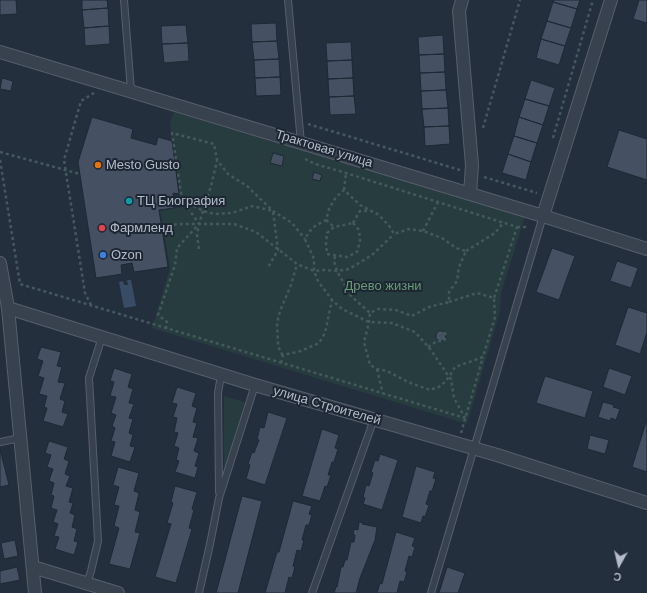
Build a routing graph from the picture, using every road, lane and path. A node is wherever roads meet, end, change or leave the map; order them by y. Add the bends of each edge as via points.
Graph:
1 (124, 0) edge
2 (288, 0) edge
3 (462, 0) edge
4 (520, 0) edge
5 (593, 0) edge
6 (611, 0) edge
7 (0, 52) edge
8 (88, 90) dead end
9 (131, 91) junction
10 (94, 92) junction
11 (101, 95) dead end
12 (307, 116) dead end
13 (481, 135) dead end
14 (552, 141) dead end
15 (301, 143) junction
16 (0, 152) edge
17 (302, 157) dead end
18 (0, 160) edge
19 (217, 160) junction
20 (65, 170) junction
21 (346, 173) junction
22 (471, 173) junction
23 (80, 174) dead end
24 (539, 186) dead end
25 (344, 190) junction
26 (537, 193) junction
27 (470, 194) junction
28 (182, 199) junction
29 (438, 202) junction
30 (203, 211) junction
31 (273, 211) junction
32 (372, 211) junction
33 (530, 212) junction
34 (543, 216) junction
35 (326, 220) junction
36 (504, 222) junction
37 (353, 223) junction
38 (199, 224) junction
39 (162, 227) dead end
40 (334, 227) junction
41 (517, 227) junction
42 (423, 231) junction
43 (394, 234) junction
44 (305, 239) junction
45 (199, 249) dead end
46 (647, 249) edge
47 (278, 250) junction
48 (466, 251) junction
49 (335, 256) junction
50 (0, 263) edge
51 (297, 264) junction
52 (268, 269) dead end
53 (314, 271) junction
54 (338, 271) junction
55 (494, 298) junction
56 (332, 300) junction
57 (449, 302) junction
58 (92, 306) junction
59 (8, 308) junction
60 (370, 313) junction
61 (369, 322) junction
62 (166, 329) junction
63 (442, 334) dead end
64 (102, 337) junction
65 (428, 347) junction
66 (283, 355) junction
67 (483, 357) junction
68 (281, 363) junction
69 (377, 369) junction
70 (221, 374) junction
71 (448, 377) junction
72 (255, 385) junction
73 (383, 394) junction
74 (465, 418) junction
75 (374, 420) junction
76 (20, 438) junction
77 (0, 442) edge
78 (475, 448) junction
79 (219, 498) junction
80 (647, 503) edge
81 (32, 567) junction
82 (87, 583) junction
83 (105, 591) edge
84 (35, 593) edge
85 (118, 593) edge
86 (199, 593) edge
87 (312, 593) edge
88 (431, 593) edge

1 - 9 lane
2 - 15 lane
3 - 22 street via 459,11
4 - 13 path
5 - 14 path
6 - 34 street
7 - 9 street, Трактовая улица
8 - 10 path
9 - 15 street, Трактовая улица
10 - 11 path
10 - 20 path via 81,101 64,160
12 - 22 path via 308,124
15 - 27 street, Трактовая улица
16 - 20 path
17 - 21 path via 315,164
18 - 58 path via 20,284
19 - 28 path via 214,144 172,133
19 - 30 path
19 - 31 path via 228,174 247,186
20 - 23 path
20 - 58 path via 85,293
21 - 25 path
21 - 29 path
22 - 26 path
22 - 27 street
24 - 26 path
25 - 32 path via 360,205
25 - 35 path via 328,209
26 - 33 path
27 - 33 street, Трактовая улица
28 - 30 path
28 - 38 path
29 - 36 path
29 - 42 path
30 - 31 path via 214,214 232,213 252,206
30 - 38 path
31 - 44 path via 292,223
31 - 47 path
32 - 37 path via 360,211
32 - 43 path via 379,214
33 - 34 street, Трактовая улица
33 - 41 path via 525,227
34 - 46 street, Трактовая улица
34 - 78 lane
35 - 40 path
35 - 44 path via 315,226
36 - 41 path
36 - 48 path via 495,233
37 - 40 path
37 - 49 path via 360,230 357,252 348,257
38 - 39 path
38 - 45 path
38 - 47 path via 234,224 256,232
38 - 62 path via 177,248 175,265 158,315 167,322
40 - 49 path via 327,234 326,244 327,254
41 - 55 path
42 - 43 path via 409,229
42 - 48 path
43 - 54 path via 372,255 349,269
44 - 53 path via 314,259
47 - 51 path
47 - 52 path
48 - 57 path via 458,266 457,281 449,292
49 - 54 path
50 - 59 street
51 - 53 path
51 - 66 path via 277,323 278,343
53 - 54 path
53 - 56 path
54 - 60 path via 351,296
55 - 57 path via 477,293
55 - 67 path via 495,317
56 - 61 path via 342,309
56 - 66 path via 325,333 319,343
57 - 60 path via 429,307 412,316 396,310 378,309
58 - 62 path
59 - 64 street, улица Строителей
59 - 76 street
60 - 61 path
61 - 65 path via 392,323 415,332
61 - 69 path via 364,342 370,365
62 - 68 path
63 - 65 path via 446,335 444,341 437,341
64 - 70 street, улица Строителей
64 - 82 lane via 89,378 98,541
65 - 71 path
66 - 68 path
67 - 71 path via 455,367
67 - 74 path
68 - 73 path
69 - 71 path via 387,370 408,382 430,390 440,386
69 - 73 path
70 - 72 street, улица Строителей
70 - 79 lane via 218,393
71 - 74 path via 451,379 454,398
72 - 75 street, улица Строителей
72 - 79 lane
73 - 74 path
75 - 78 street, улица Строителей
75 - 87 lane
76 - 77 lane
76 - 81 street
78 - 80 street, улица Строителей
78 - 88 lane
79 - 86 lane
81 - 82 street
81 - 84 street
82 - 83 street
83 - 85 street

